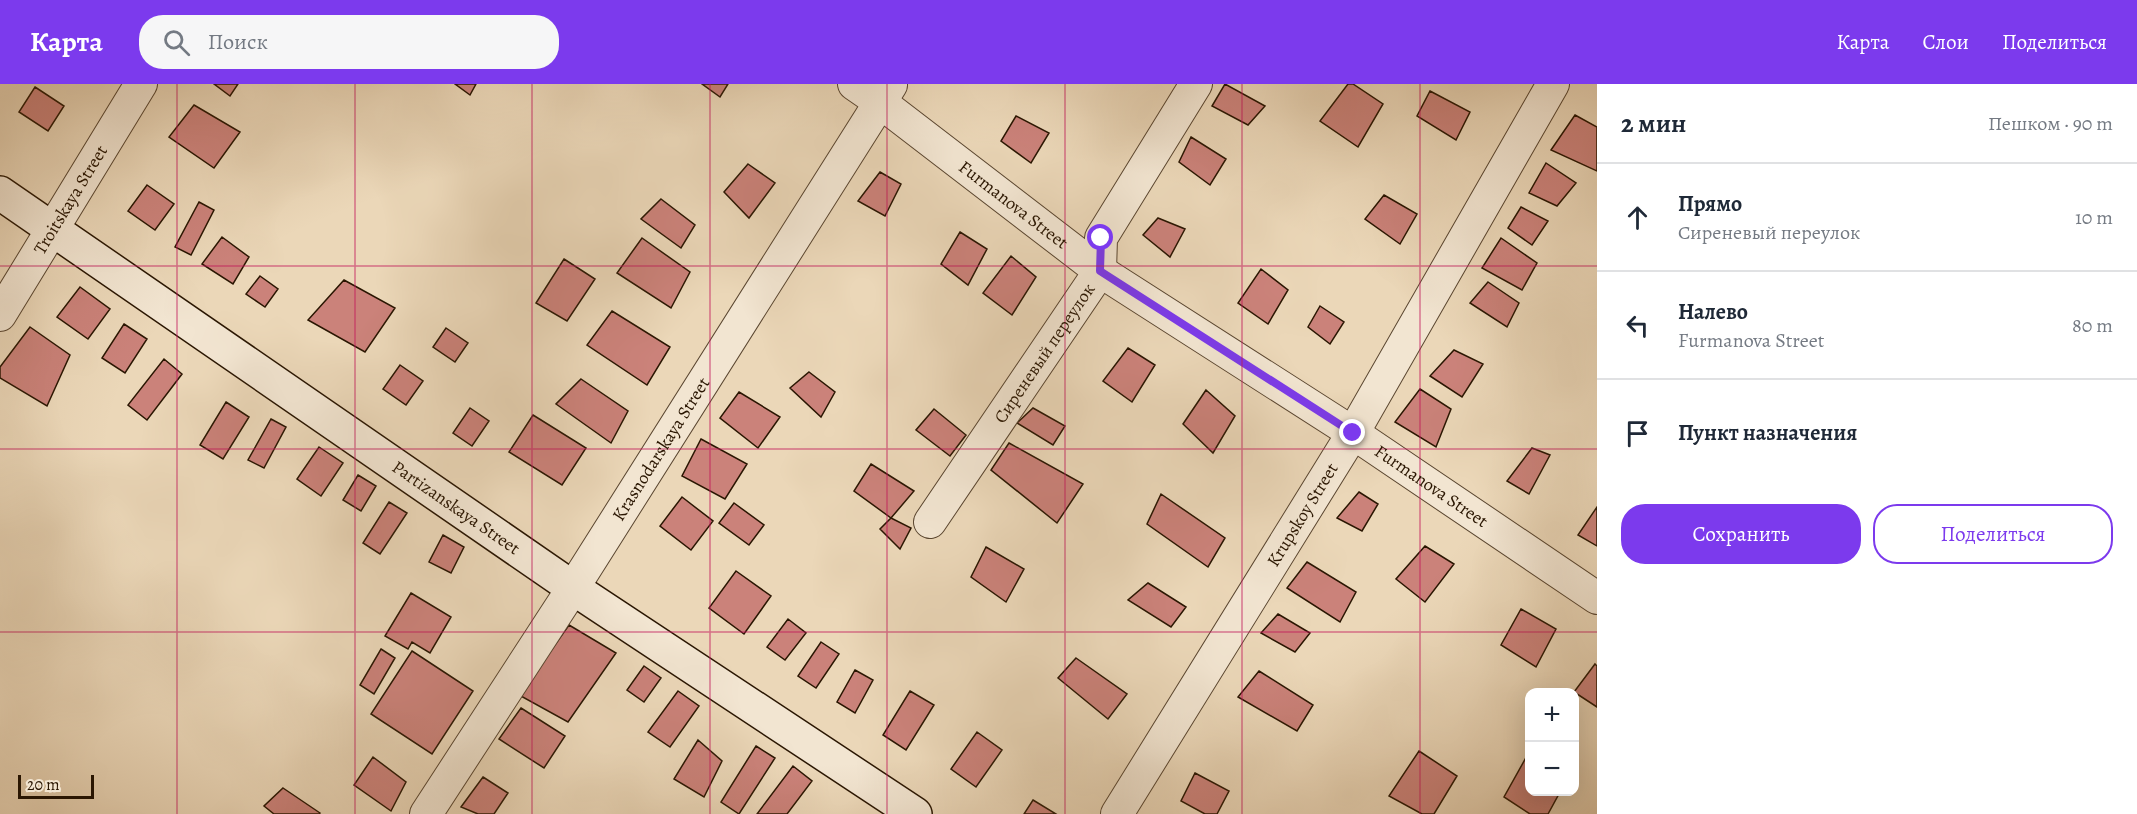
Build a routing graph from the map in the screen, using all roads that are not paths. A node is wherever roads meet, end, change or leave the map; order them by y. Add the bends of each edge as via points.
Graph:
1 (141, 84) edge
2 (854, 84) edge
3 (1196, 84) edge
4 (1553, 84) edge
5 (886, 93) edge
6 (0, 193) edge
7 (52, 229) junction
8 (1100, 271) junction
9 (0, 315) edge
10 (1353, 433) junction
11 (930, 522) dead end
12 (573, 588) junction
13 (1597, 598) edge
14 (426, 814) edge
15 (915, 814) edge
16 (1116, 814) edge

1 - 7 street, Troitskaya Street
2 - 5 street, Furmanova Street
3 - 8 street, Сиреневый переулок via 1101,238
4 - 10 street, Krupskoy Street
5 - 8 street, Furmanova Street
5 - 12 street, Krasnodarskaya Street
6 - 7 street, Partizanskaya Street
7 - 9 street, Troitskaya Street
7 - 12 street, Partizanskaya Street
8 - 10 street, Furmanova Street
8 - 11 street, Сиреневый переулок
10 - 13 street, Furmanova Street
10 - 16 street, Krupskoy Street
12 - 14 street, Krasnodarskaya Street
12 - 15 street, Partizanskaya Street

